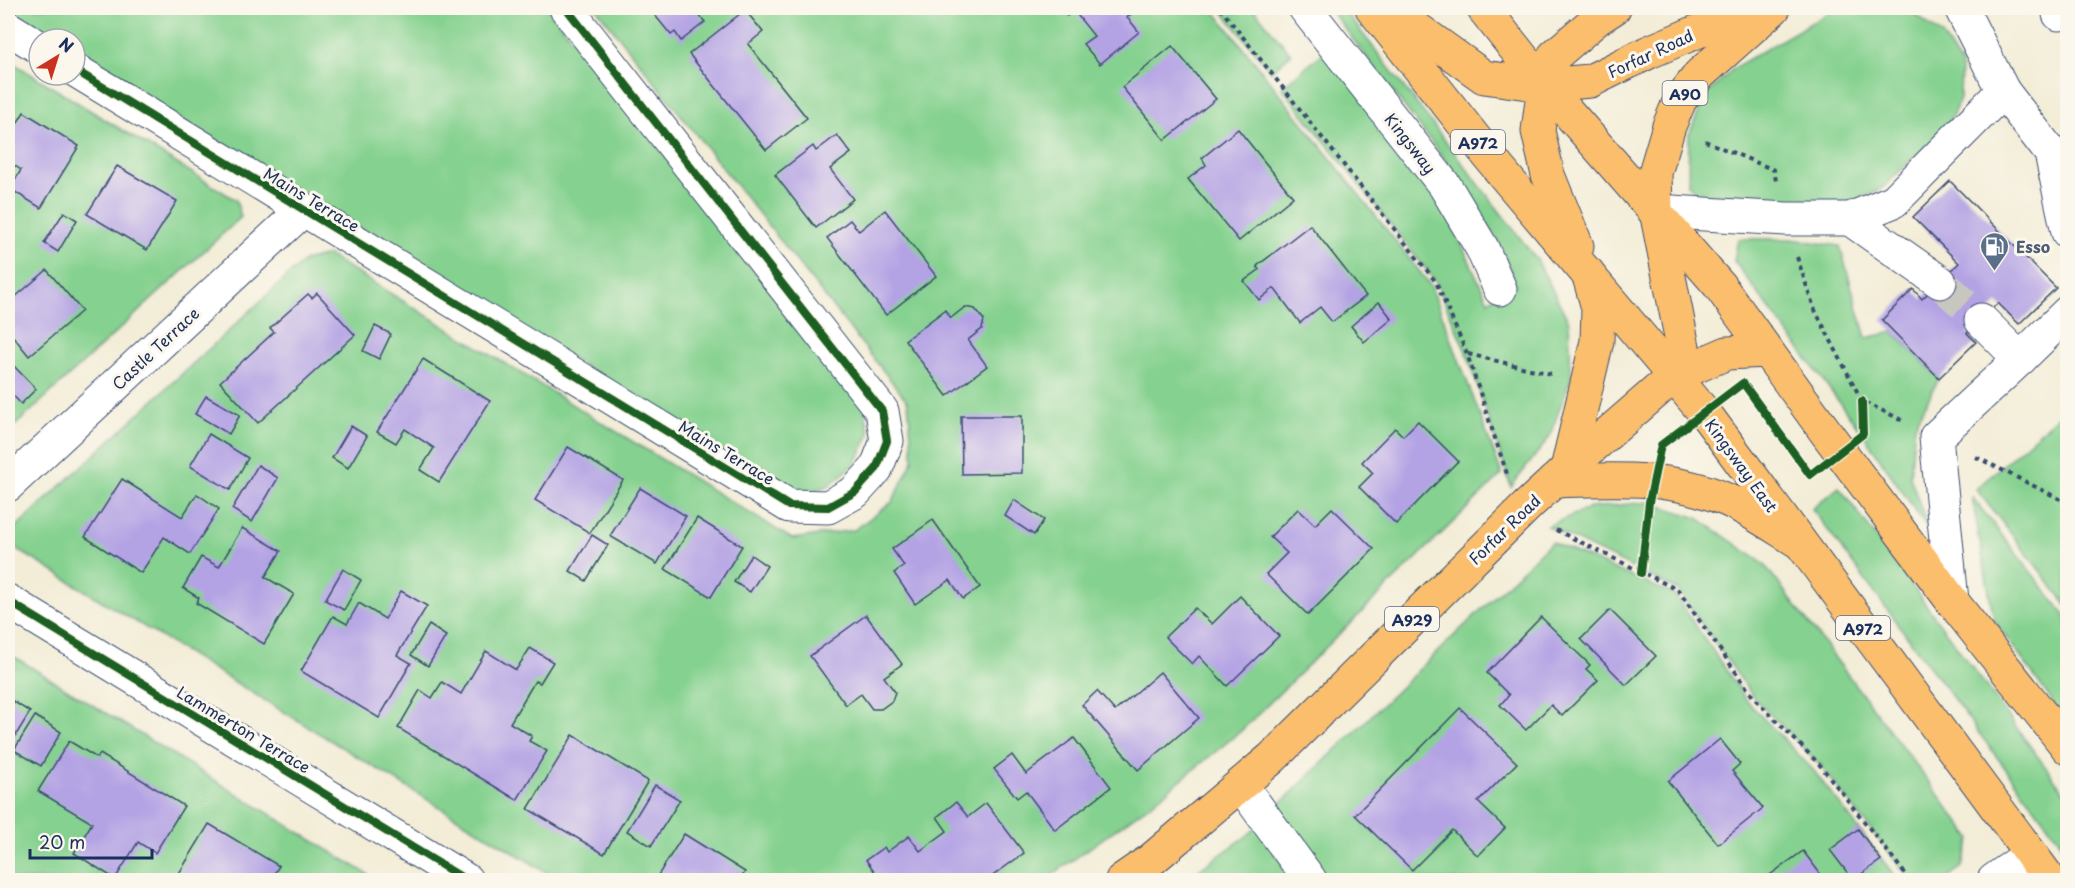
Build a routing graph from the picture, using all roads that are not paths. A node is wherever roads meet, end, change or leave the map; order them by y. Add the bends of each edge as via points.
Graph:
1 (566, 8) edge
2 (1305, 8) edge
3 (1372, 8) edge
4 (1388, 8) edge
5 (1483, 8) edge
6 (1614, 8) edge
7 (1753, 8) edge
8 (1774, 8) edge
9 (1961, 8) edge
10 (8, 28) edge
11 (27, 40) edge
12 (87, 77) edge
13 (1544, 85) junction
14 (2003, 91) junction
15 (303, 210) junction
16 (1656, 211) junction
17 (1850, 219) junction
18 (2067, 232) edge
19 (1588, 273) junction
20 (1940, 282) tunnel mouth
21 (1500, 289) dead end
22 (2067, 312) edge
23 (1981, 320) tunnel mouth
24 (1767, 351) junction
25 (2020, 359) junction
26 (1674, 376) junction
27 (1560, 475) junction
28 (8, 485) edge
29 (1799, 542) junction
30 (8, 601) edge
31 (1953, 601) junction
32 (2067, 748) edge
33 (1241, 785) junction
34 (2031, 854) junction
35 (466, 880) edge
36 (1122, 880) edge
37 (1310, 880) edge
38 (1994, 880) edge
39 (2050, 880) edge

1 - 15 street, Mains Terrace via 882,411 887,441 876,469 855,492 828,507 789,506
2 - 21 street, Kingsway via 1445,186 1482,248
3 - 19 main road, Kingsway East / A972 via 1499,169
4 - 13 main road, Forfar Road via 1484,77
5 - 13 main road
6 - 13 main road via 1554,56
7 - 13 main road, Forfar Road via 1590,81
8 - 16 main road, A90 via 1700,74 1680,100 1655,173
9 - 14 street
10 - 11 street
12 - 15 street, Mains Terrace
13 - 16 main road
13 - 19 main road via 1538,130 1548,175
14 - 17 street via 1894,201
14 - 18 street via 2051,153
15 - 28 street, Castle Terrace
16 - 17 street
16 - 24 main road via 1719,285
16 - 26 main road via 1683,347
17 - 20 street
19 - 26 main road, Kingsway East / A972
19 - 27 main road via 1598,308 1597,341
22 - 25 street
23 - 25 street
24 - 26 main road, Forfar Road / A929 via 1727,352
24 - 31 main road
25 - 31 street via 1936,437
26 - 27 main road, Forfar Road / A929
26 - 29 main road, Kingsway East / A972
27 - 29 main road via 1674,483 1727,500
27 - 33 main road, Forfar Road / A929
29 - 34 main road, Kingsway East / A972
30 - 35 street, Lammerton Terrace
31 - 32 main road
33 - 36 main road, A929
33 - 37 street
34 - 38 street
34 - 39 main road, Kingsway East / A972

